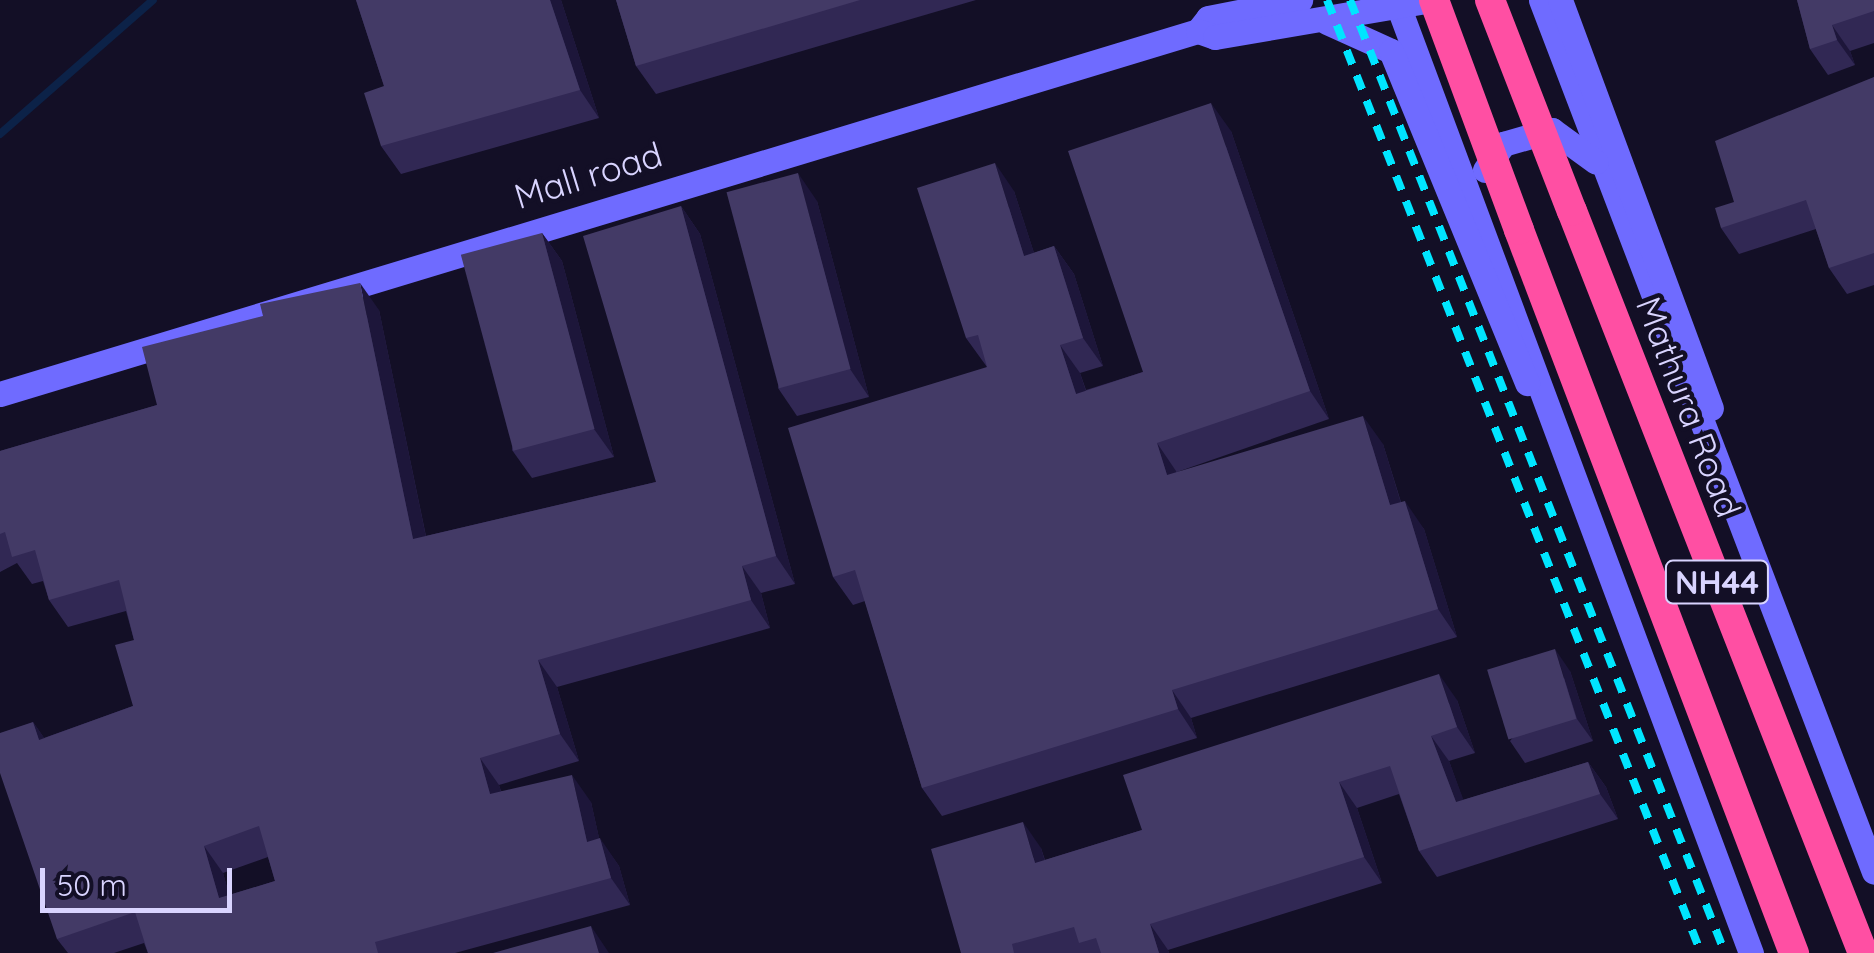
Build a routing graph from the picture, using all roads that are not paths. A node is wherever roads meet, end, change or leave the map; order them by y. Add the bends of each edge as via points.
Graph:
1 (1300, 0) edge
2 (1433, 0) edge
3 (1490, 0) edge
4 (1540, 0) edge
5 (1560, 0) edge
6 (1398, 4) edge
7 (1322, 20) junction
8 (1198, 31) junction
9 (1603, 170) junction
10 (1480, 225) junction
11 (0, 394) edge
12 (1554, 425) junction
13 (1753, 559) junction
14 (1874, 872) edge
15 (1751, 953) edge
16 (1794, 953) edge
17 (1863, 953) edge

1 - 8 main road, Mall road via 1208,18
2 - 6 main road, Mall road
2 - 16 highway, NH44, bridge
3 - 17 highway, Mathura Road / NH44, bridge
4 - 9 main road
5 - 13 main road via 1694,350
6 - 7 main road, Mall road
6 - 10 main road
7 - 8 main road, Mall road via 1215,37
7 - 12 main road via 1391,50 1508,353
8 - 11 main road, Mall road
9 - 10 main road via 1564,135 1522,134 1485,170
9 - 13 main road
10 - 12 main road
12 - 15 main road
13 - 14 main road

